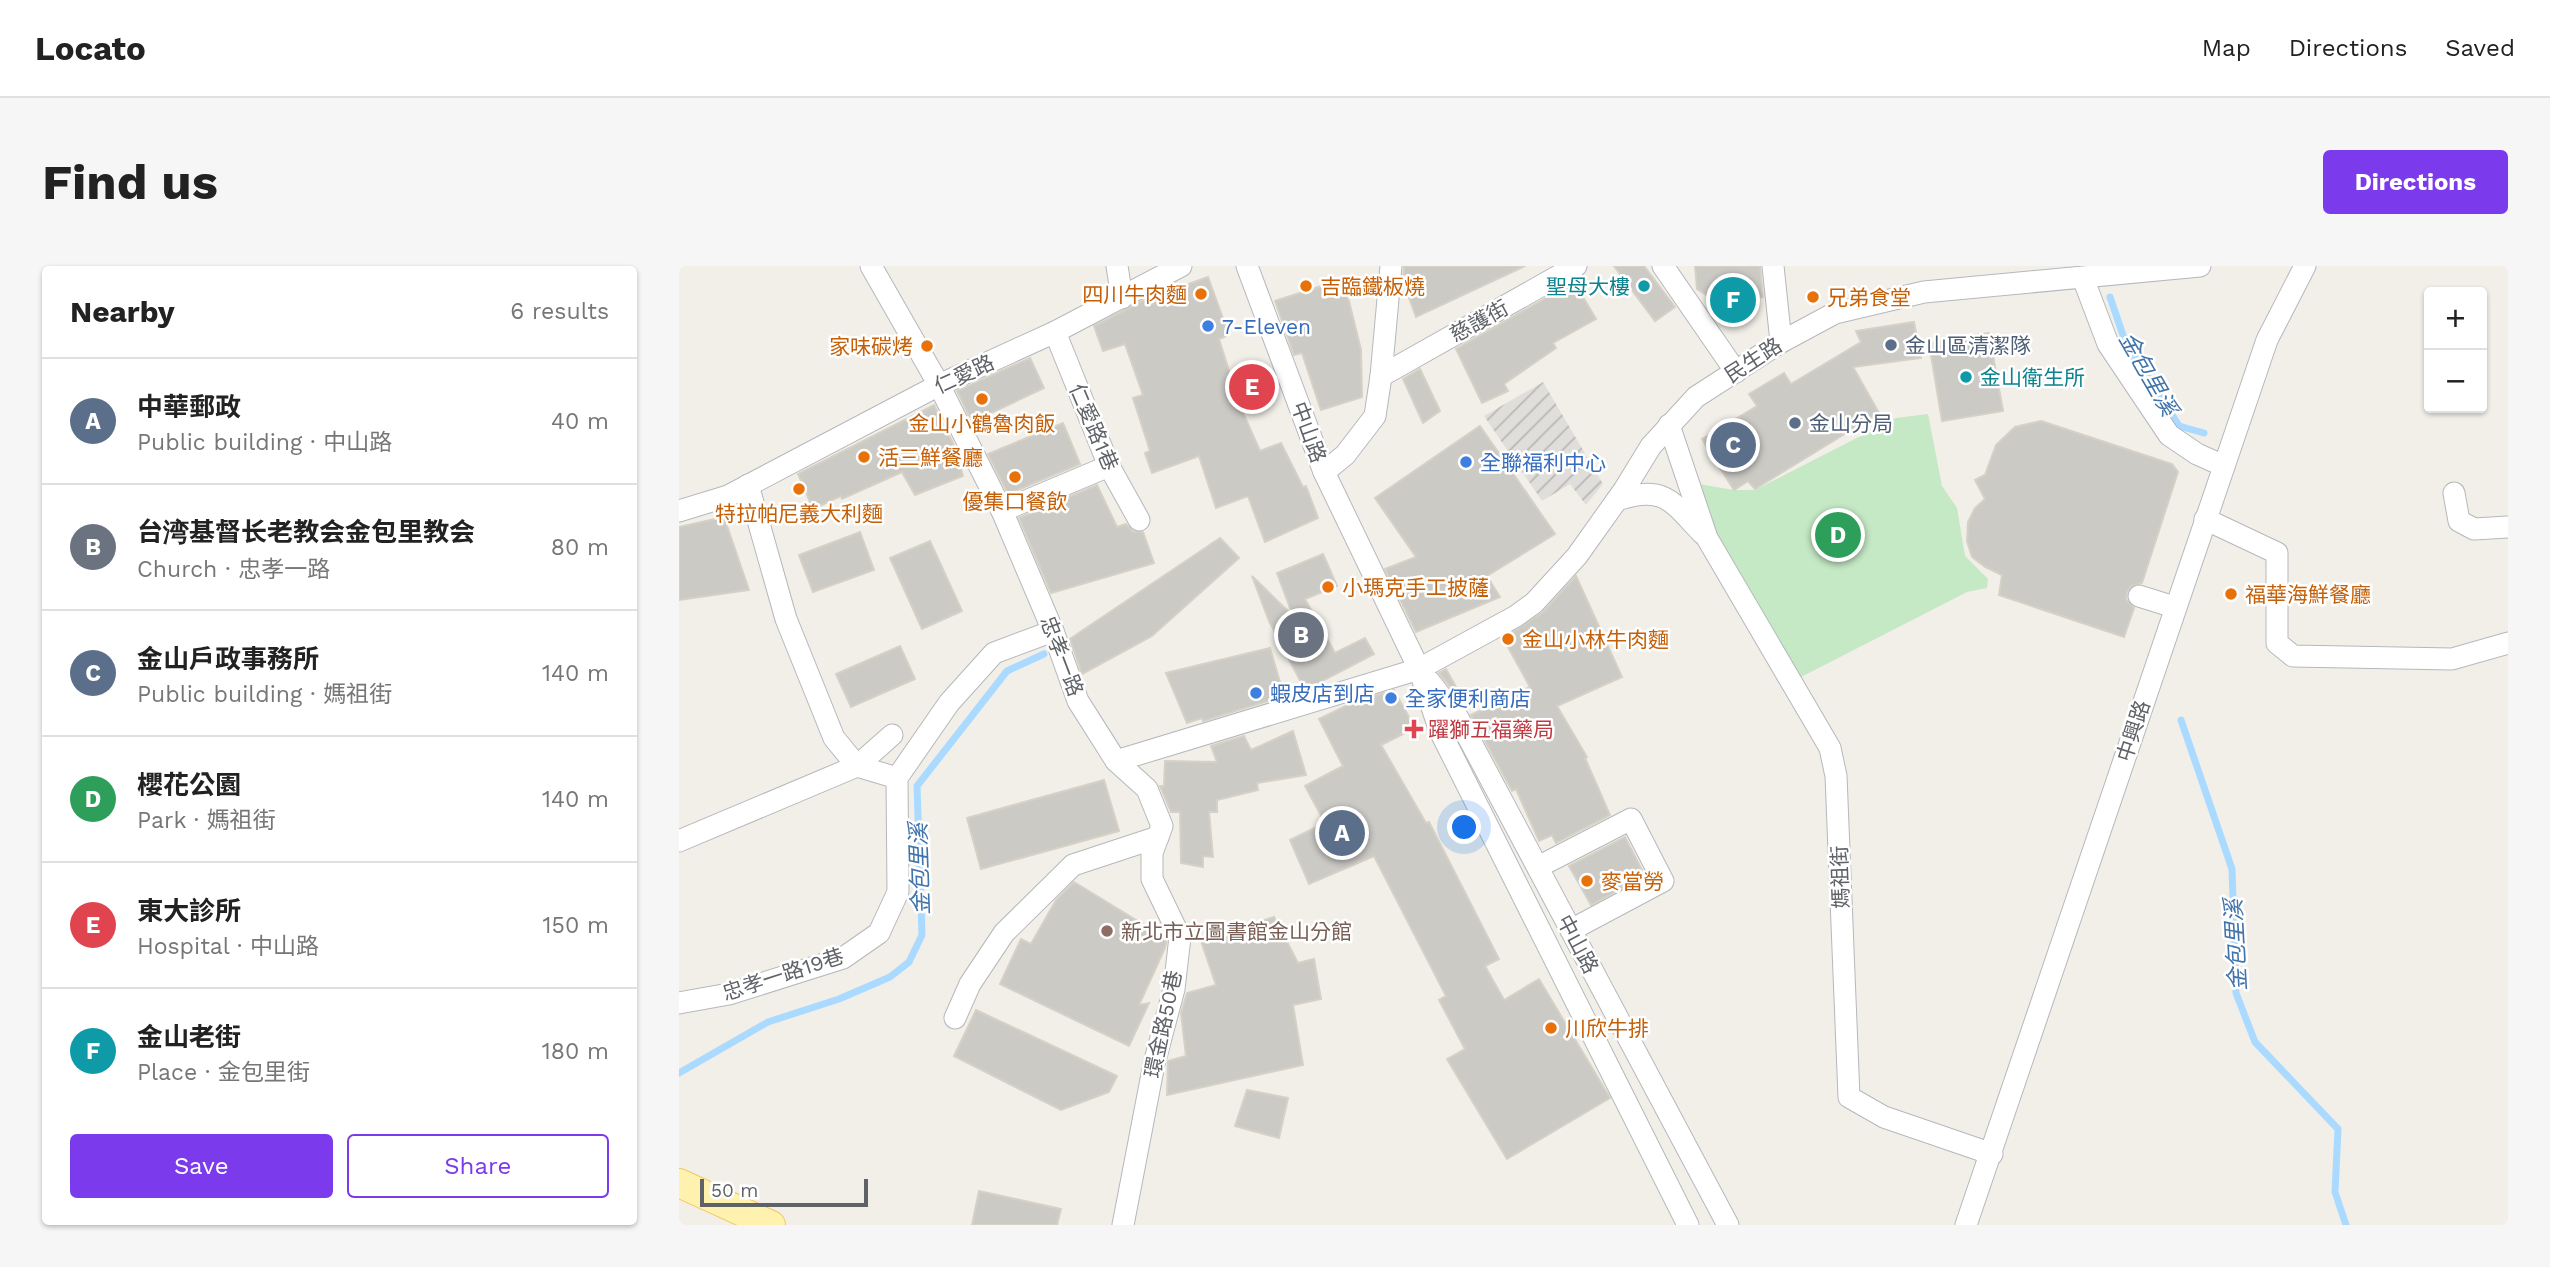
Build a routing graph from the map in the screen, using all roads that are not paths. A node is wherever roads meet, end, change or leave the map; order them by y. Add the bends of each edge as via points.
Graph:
1 (1117, 266) edge
2 (1181, 266) edge
3 (1247, 266) edge
4 (1391, 266) edge
5 (1576, 266) edge
6 (1664, 266) edge
7 (1773, 266) edge
8 (2200, 266) edge
9 (2305, 266) edge
10 (877, 268) edge
11 (2083, 278) junction
12 (1122, 298) junction
13 (1055, 332) junction
14 (1780, 342) junction
15 (1736, 372) junction
16 (1381, 376) junction
17 (939, 385) junction
18 (1669, 425) junction
19 (1109, 466) junction
20 (2224, 466) junction
21 (1324, 472) junction
22 (748, 485) junction
23 (2454, 493) dead end
24 (1617, 500) junction
25 (679, 511) edge
26 (1002, 511) junction
27 (2205, 519) junction
28 (1139, 520) dead end
29 (2508, 527) edge
30 (1707, 538) junction
31 (2139, 596) dead end
32 (2174, 607) junction
33 (1053, 631) junction
34 (2508, 643) edge
35 (1419, 669) junction
36 (892, 735) dead end
37 (1117, 761) junction
38 (857, 766) junction
39 (897, 778) junction
40 (1158, 837) junction
41 (679, 841) edge
42 (1538, 867) junction
43 (1571, 930) junction
44 (679, 1003) edge
45 (955, 1018) dead end
46 (1992, 1154) junction
47 (679, 1183) edge
48 (771, 1225) edge
49 (1123, 1225) edge
50 (1688, 1225) edge
51 (1728, 1225) edge
52 (1968, 1225) edge

1 - 12 street
2 - 12 street, 仁愛路
3 - 21 street, 中山路
4 - 16 street
5 - 16 street, 慈護街
6 - 15 street
7 - 14 street
8 - 11 street, 民生路
9 - 20 street, 中興路 via 2267,340
10 - 17 street, 忠孝一路
11 - 14 street, 民生路 via 1924,292 1835,313
11 - 20 street via 2108,344 2169,435
12 - 13 street, 仁愛路
13 - 17 street, 仁愛路
13 - 19 street, 仁愛路1巷
14 - 15 street, 民生路
15 - 18 street, 民生路 via 1696,397
16 - 21 street via 1375,416 1345,455
17 - 22 street, 仁愛路
17 - 26 street, 忠孝一路
18 - 24 street, 民生路
18 - 30 street, 媽祖街
19 - 26 street
19 - 28 street, 仁愛路1巷
20 - 27 street, 中興路
21 - 35 street, 中山路
22 - 25 street, 仁愛路
22 - 38 street via 786,619 834,738
23 - 29 street via 2459,521 2474,529
24 - 30 street, 媽祖街 via 1638,494 1668,498
24 - 35 street, 民生路 via 1577,556 1534,603
26 - 33 street, 忠孝一路
27 - 32 street, 中興路
27 - 34 street via 2277,553 2277,643 2293,656 2452,659
30 - 46 street, 媽祖街 via 1830,748 1836,776 1850,1097 1884,1117
31 - 32 street
32 - 46 street, 中興路
33 - 37 street, 忠孝一路 via 1078,701
33 - 39 street via 994,653 949,703
35 - 37 street
35 - 42 street, 中山路 via 1458,718
35 - 50 street, 中山路 via 1440,732
36 - 38 street
37 - 40 street, 環金路50巷 via 1146,789 1162,826
38 - 39 street
38 - 41 street
39 - 44 street, 忠孝一路19巷 via 898,892 879,933 843,958 729,994
40 - 45 street via 1073,865 1004,933 970,984
40 - 49 street, 環金路50巷 via 1152,853 1152,879 1180,937 1174,989 1154,1064
42 - 43 street, 中山路
42 - 43 street via 1631,819 1663,881
43 - 51 street, 中山路
46 - 52 street, 中興路
47 - 48 main road

